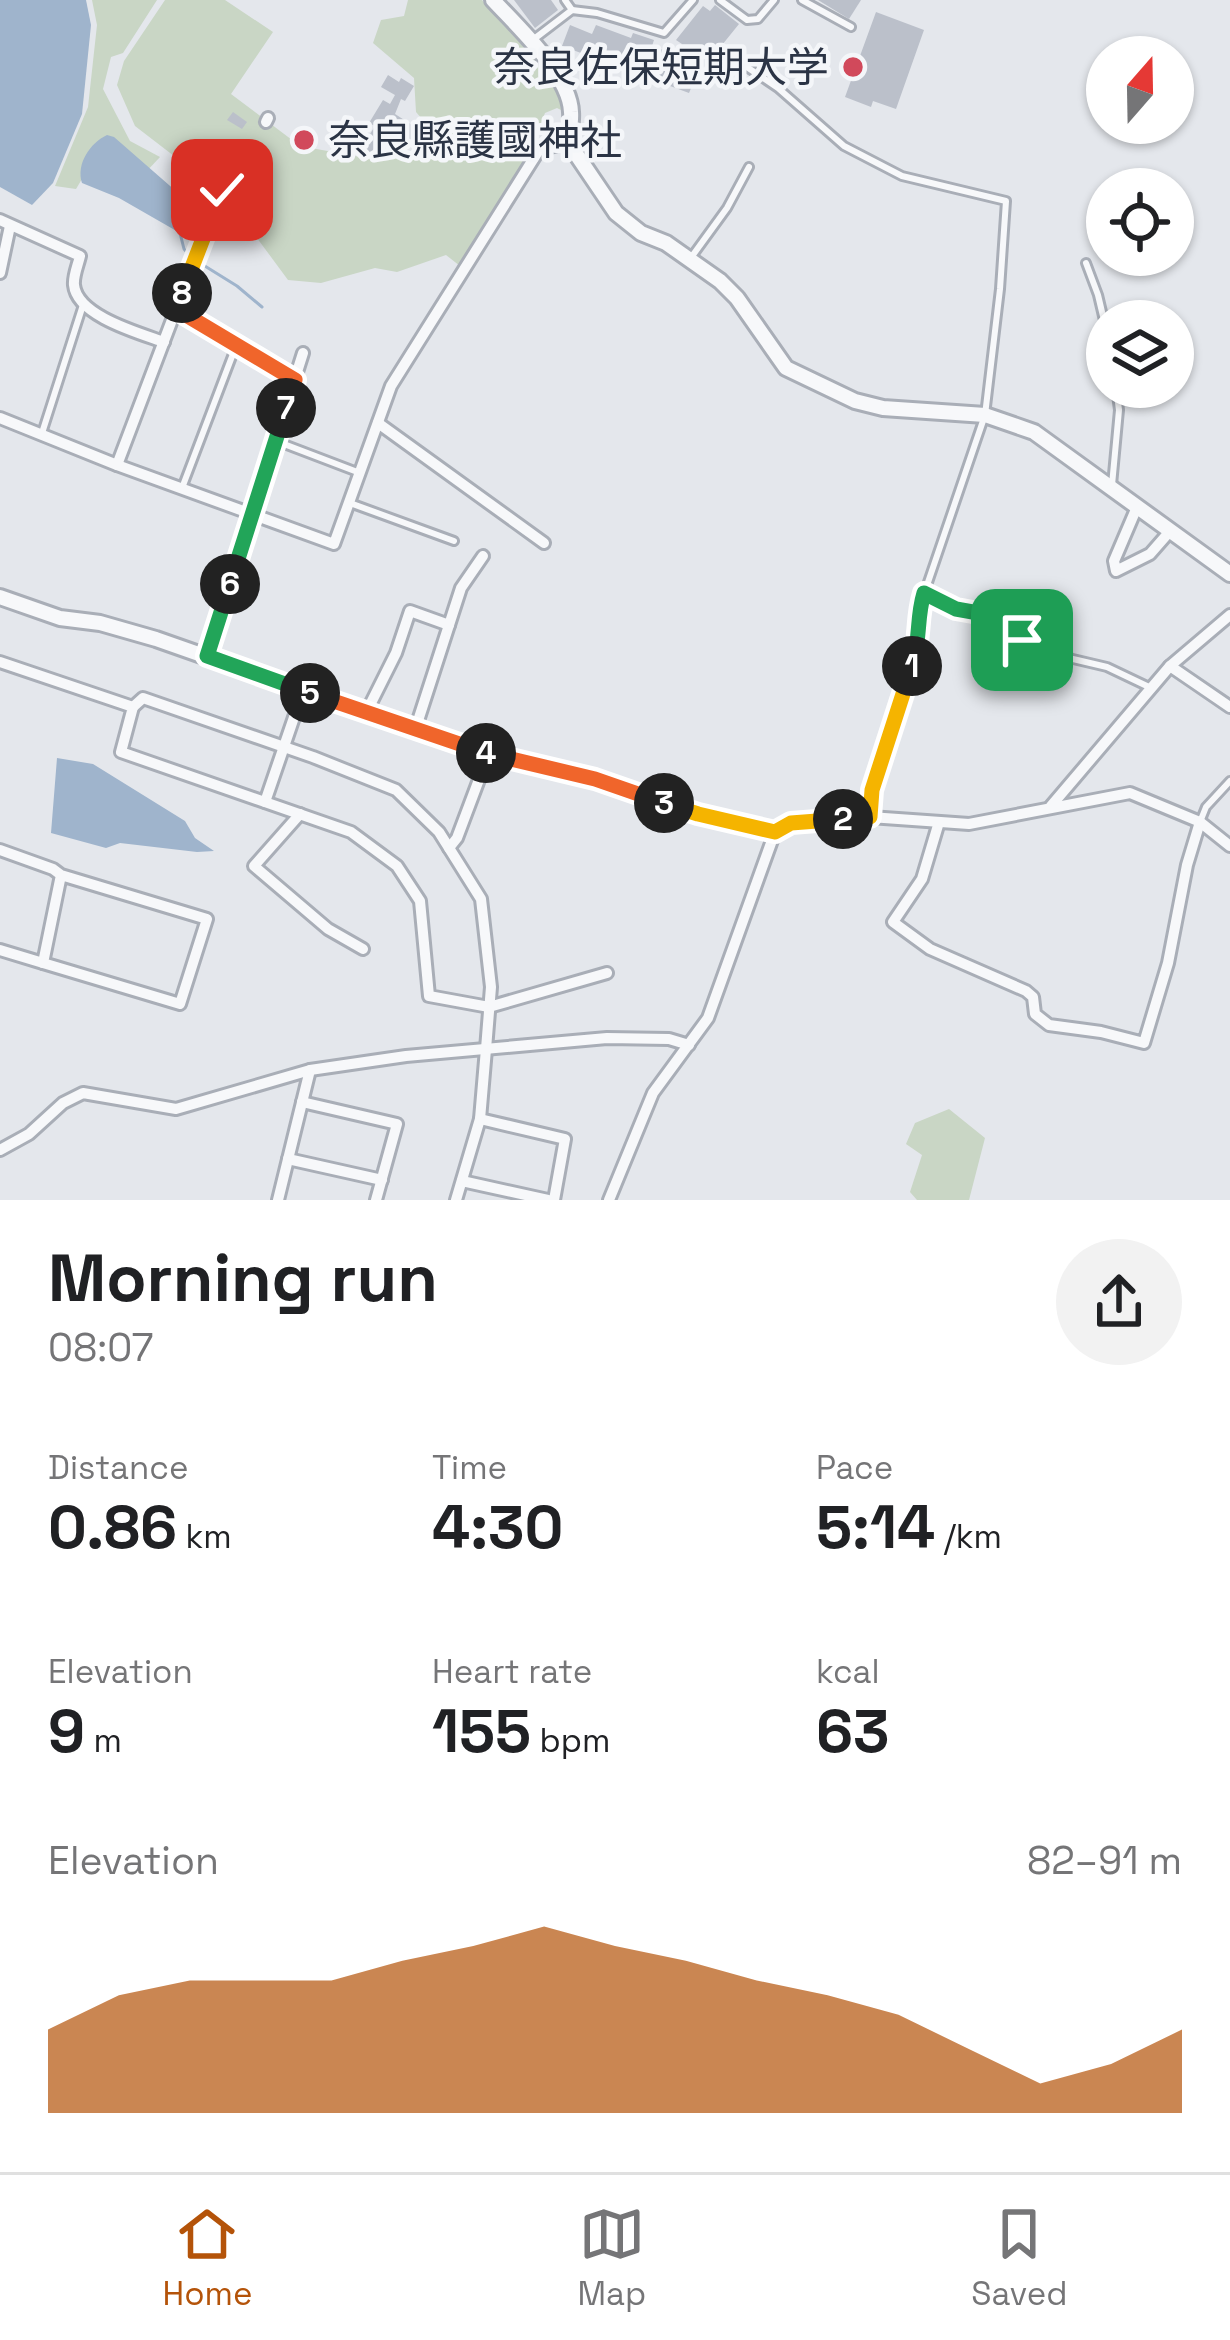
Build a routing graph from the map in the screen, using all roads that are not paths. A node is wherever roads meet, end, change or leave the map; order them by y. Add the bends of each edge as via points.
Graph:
1 (493, 0) edge
2 (565, 0) edge
3 (693, 0) edge
4 (720, 0) edge
5 (774, 0) edge
6 (802, 0) edge
7 (572, 10) junction
8 (851, 27) dead end
9 (531, 41) junction
10 (735, 59) dead end
11 (568, 142) junction
12 (247, 151) dead end
13 (749, 167) dead end
14 (5, 223) edge
15 (690, 259) junction
16 (0, 273) edge
17 (83, 305) junction
18 (176, 309) junction
19 (164, 342) junction
20 (236, 345) junction
21 (304, 353) dead end
22 (295, 380) junction
23 (1119, 408) edge
24 (985, 416) junction
25 (0, 418) edge
26 (378, 423) junction
27 (41, 434) junction
28 (276, 441) junction
29 (117, 465) junction
30 (360, 472) junction
31 (182, 488) junction
32 (1112, 488) junction
33 (349, 502) junction
34 (1137, 507) junction
35 (253, 514) junction
36 (1171, 530) junction
37 (454, 541) dead end
38 (544, 543) dead end
39 (483, 556) dead end
40 (1230, 574) edge
41 (924, 593) junction
42 (0, 597) edge
43 (1230, 615) edge
44 (449, 625) junction
45 (207, 656) junction
46 (0, 664) edge
47 (1170, 666) junction
48 (1151, 688) junction
49 (303, 691) junction
50 (133, 707) junction
51 (1230, 707) edge
52 (366, 713) junction
53 (415, 730) junction
54 (284, 747) junction
55 (489, 754) junction
56 (1230, 781) edge
57 (265, 802) junction
58 (1051, 806) junction
59 (300, 814) junction
60 (870, 817) junction
61 (939, 822) junction
62 (1200, 822) junction
63 (775, 832) junction
64 (1230, 845) edge
65 (449, 848) junction
66 (0, 850) edge
67 (62, 875) junction
68 (363, 949) dead end
69 (0, 950) edge
70 (44, 963) junction
71 (607, 973) dead end
72 (489, 1006) junction
73 (689, 1045) junction
74 (486, 1049) junction
75 (310, 1070) junction
76 (302, 1102) junction
77 (479, 1119) junction
78 (0, 1150) edge
79 (288, 1159) junction
80 (382, 1180) junction
81 (462, 1181) junction
82 (278, 1200) edge
83 (376, 1200) edge
84 (456, 1200) edge
85 (551, 1200) edge
86 (609, 1200) edge

1 - 9 street
2 - 7 lane
3 - 7 lane via 664,33
4 - 5 lane via 752,20
6 - 8 lane
7 - 9 lane
9 - 11 street via 566,91
10 - 24 lane via 844,146 902,176 1006,201
11 - 15 street via 616,213
11 - 26 street via 539,150 391,386
12 - 18 street via 215,199
13 - 15 lane
14 - 16 street
14 - 17 street via 80,256 74,283
15 - 24 street via 737,298 786,368 883,408
17 - 19 street
17 - 27 lane
18 - 19 street
18 - 20 street
19 - 29 street
20 - 22 street
20 - 31 lane
21 - 22 street
22 - 28 street
23 - 32 lane
24 - 32 street via 1034,431
24 - 41 lane
25 - 27 street
26 - 30 street
26 - 38 street
27 - 29 street
28 - 30 lane
28 - 35 street
29 - 31 street
30 - 33 street
31 - 35 street
32 - 34 street
33 - 35 street via 334,544
33 - 37 lane
34 - 36 street
34 - 36 street via 1116,571 1150,554
35 - 45 street
36 - 40 street
39 - 44 street
41 - 48 lane
41 - 60 lane via 920,643
42 - 45 street
43 - 47 street
44 - 52 street via 410,611
44 - 53 street
45 - 49 street
46 - 50 street
47 - 48 street
47 - 51 street
48 - 58 street
49 - 52 street
49 - 54 street
50 - 54 street via 143,698
50 - 57 street via 121,752
52 - 53 street
53 - 55 street
54 - 57 street
54 - 65 street via 396,790
55 - 63 street
55 - 65 street
56 - 62 lane
57 - 59 street
58 - 61 street via 968,824
58 - 62 street via 1130,793
59 - 68 street via 254,866
59 - 72 street via 350,832 397,866 420,901 429,996
60 - 61 street
60 - 63 street via 791,823
61 - 62 street via 922,879 893,922 930,949 1026,991 1049,1025 1144,1043
62 - 64 street
63 - 73 street via 708,1018
65 - 72 street via 481,899
66 - 67 street
67 - 70 street
67 - 70 street via 207,919 180,1004
69 - 70 street
71 - 72 street
72 - 74 street
73 - 74 street via 623,1037
73 - 86 street via 653,1093
74 - 75 street
74 - 77 street
75 - 76 street
75 - 78 street via 176,1109 83,1093
76 - 79 street
76 - 80 street via 397,1124
77 - 81 street
77 - 85 street via 565,1139
79 - 80 street
79 - 82 street
80 - 83 street
81 - 84 street
81 - 85 street

